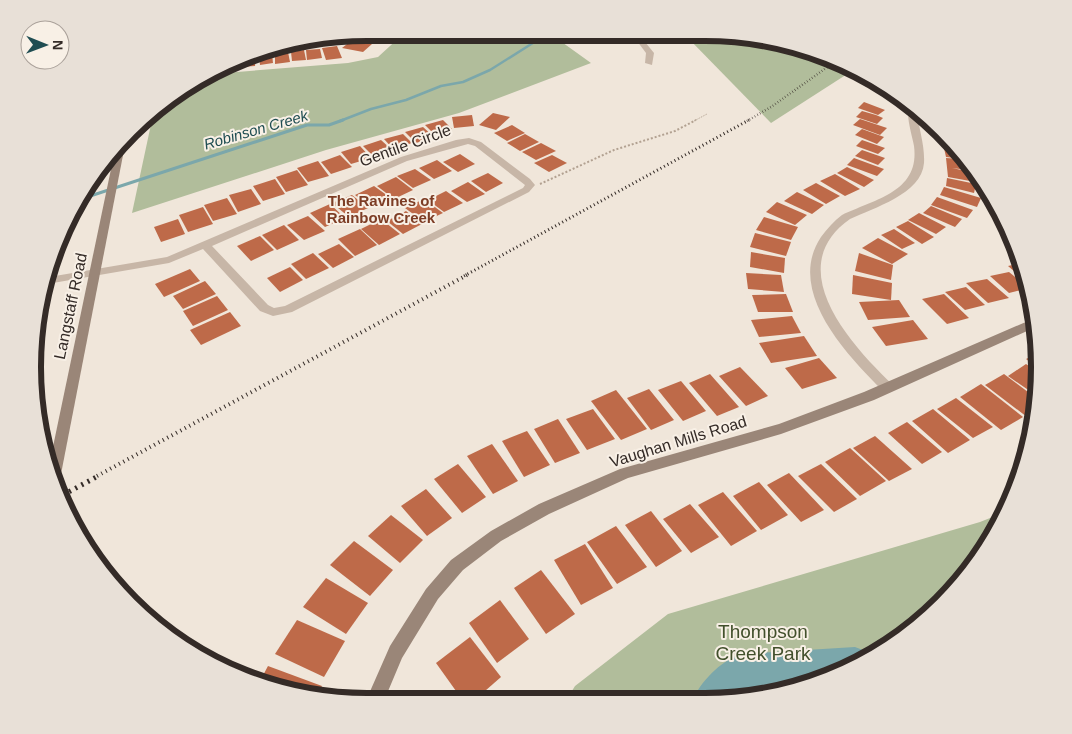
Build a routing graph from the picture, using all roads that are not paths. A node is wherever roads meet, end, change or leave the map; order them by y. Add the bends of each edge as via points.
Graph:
1 (640, 41) edge
2 (649, 63) dead end
3 (913, 117) edge
4 (119, 156) edge
5 (205, 245) junction
6 (94, 273) junction
7 (53, 280) edge
8 (1028, 325) edge
9 (888, 388) junction
10 (56, 463) edge
11 (378, 693) edge

1 - 2 street via 650,53
3 - 9 street via 920,164 911,180 895,194 845,218 826,237 817,254 815,267 816,288 826,312 868,369
4 - 6 street, Langstaff Road
5 - 5 street, Gentile Circle via 264,308 273,312 288,309 526,190 530,185 478,144 459,142 404,159
5 - 6 street, Gentile Circle via 169,260
6 - 7 street, Gentile Circle
6 - 10 street, Langstaff Road
8 - 9 street, Vaughan Mills Road
9 - 11 street, Vaughan Mills Road via 780,429 625,473 544,509 496,536 458,565 432,594 396,652

